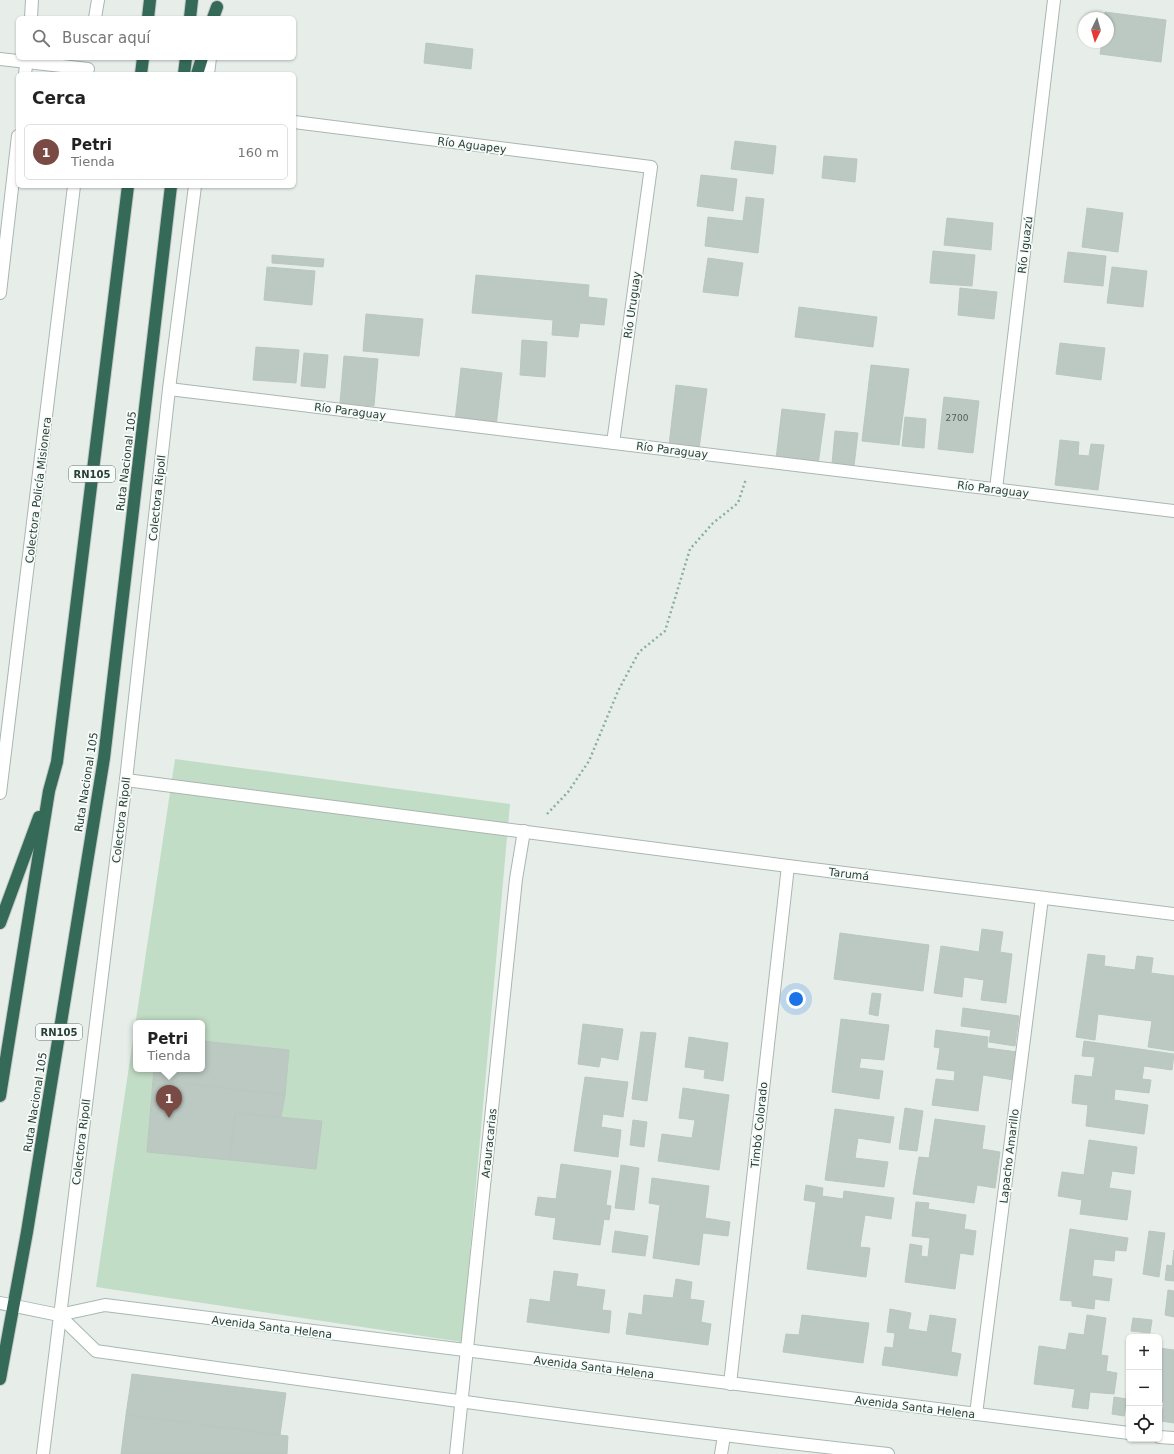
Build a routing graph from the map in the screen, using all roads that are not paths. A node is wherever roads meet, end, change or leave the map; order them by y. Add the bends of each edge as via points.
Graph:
1 (32, 0) edge
2 (98, 0) edge
3 (150, 0) edge
4 (192, 0) edge
5 (1054, 0) edge
6 (30, 16) edge
7 (95, 16) edge
8 (148, 16) edge
9 (190, 16) edge
10 (0, 59) edge
11 (143, 60) edge
12 (186, 60) edge
13 (201, 60) edge
14 (210, 60) edge
15 (26, 65) edge
16 (88, 67) edge
17 (141, 72) edge
18 (184, 72) edge
19 (198, 72) edge
20 (208, 72) edge
21 (296, 122) edge
22 (16, 153) edge
23 (650, 167) joint
24 (74, 188) edge
25 (128, 188) edge
26 (171, 188) edge
27 (195, 188) edge
28 (0, 293) edge
29 (170, 389) junction
30 (614, 443) junction
31 (996, 489) junction
32 (1174, 511) edge
33 (126, 780) junction
34 (48, 791) junction
35 (0, 793) edge
36 (524, 831) junction
37 (788, 866) junction
38 (1042, 898) junction
39 (1174, 914) edge
40 (0, 923) edge
41 (0, 1096) edge
42 (0, 1303) edge
43 (13, 1306) junction
44 (59, 1315) junction
45 (468, 1352) junction
46 (0, 1379) edge
47 (730, 1384) junction
48 (463, 1402) junction
49 (976, 1414) junction
50 (1126, 1433) edge
51 (724, 1436) junction
52 (1162, 1436) edge
53 (1174, 1438) edge
54 (43, 1454) edge
55 (456, 1454) edge
56 (721, 1454) edge
57 (888, 1454) edge

1 - 6 street
2 - 7 street
3 - 8 highway
4 - 9 highway
5 - 31 street, Río Iguazú
10 - 15 street
11 - 17 highway
12 - 18 highway
13 - 19 highway
14 - 20 street
15 - 16 street
21 - 23 street, Río Aguapey
22 - 28 street
23 - 30 street, Río Uruguay
24 - 35 street, Colectora Policía Misionera
25 - 34 highway, RN105 via 57,762
26 - 43 highway, Ruta Nacional 105 / RN105 via 104,758
27 - 29 street, Colectora Ripoll
29 - 30 street, Río Paraguay
29 - 33 street, Colectora Ripoll
30 - 31 street, Río Paraguay
31 - 32 street, Río Paraguay
33 - 36 street, Tarumá
33 - 44 street, Colectora Ripoll
34 - 40 highway
34 - 41 highway, RN105
36 - 37 street, Tarumá
36 - 45 street, Arauracarias via 516,879
37 - 38 street, Tarumá
37 - 47 street, Timbó Colorado
38 - 39 street, Tarumá
38 - 49 street, Lapacho Amarillo
42 - 43 street, Avenida Santa Helena
43 - 44 street, Avenida Santa Helena
43 - 46 highway, Ruta Nacional 105 / RN105
44 - 45 street, Avenida Santa Helena via 105,1305
44 - 48 street via 96,1351
44 - 54 street, Colectora Ripoll
45 - 47 street, Avenida Santa Helena
45 - 48 street, Arauracarias
47 - 49 street, Avenida Santa Helena
48 - 51 street
48 - 55 street, Arauracarias
49 - 50 street, Avenida Santa Helena
51 - 56 street
51 - 57 street
52 - 53 street

